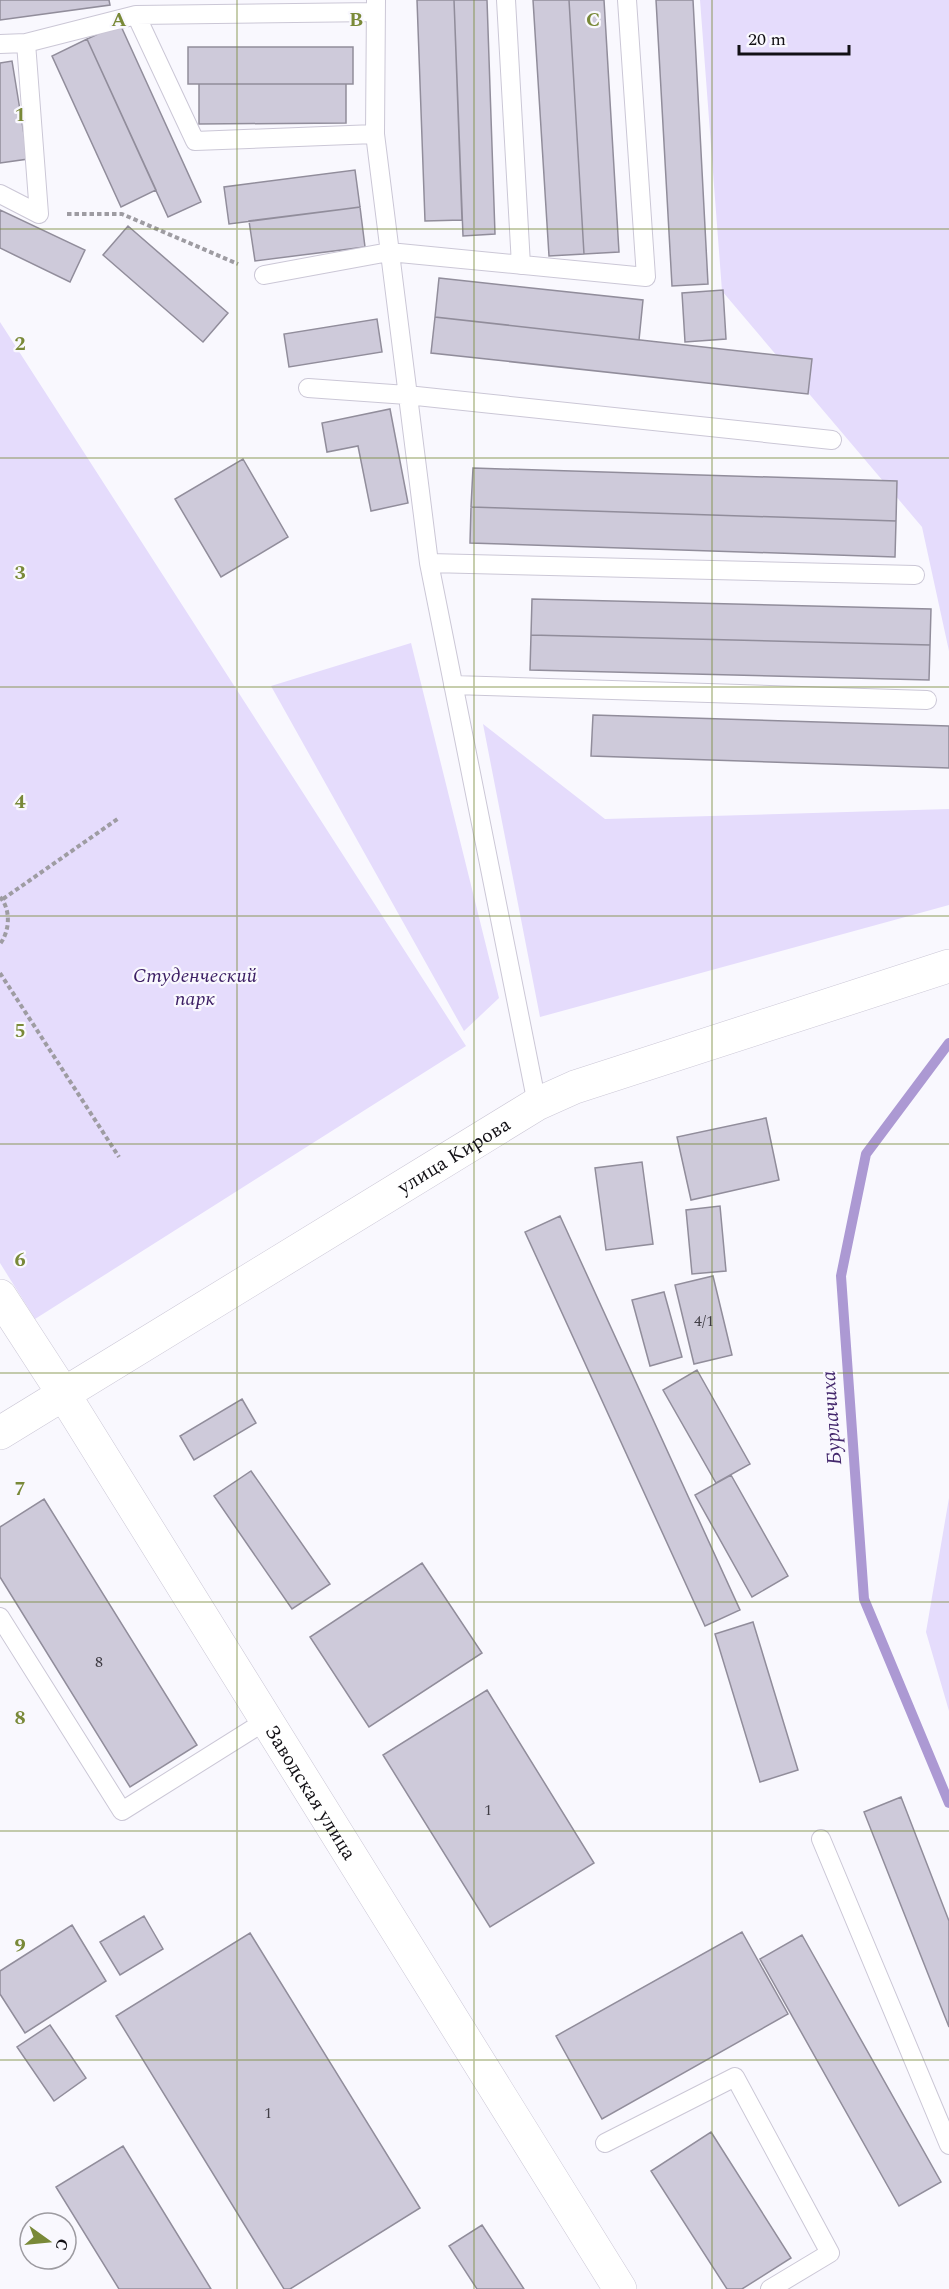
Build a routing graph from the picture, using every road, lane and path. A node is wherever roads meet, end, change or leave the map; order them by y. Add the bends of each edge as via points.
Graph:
1 (506, 0) edge
2 (627, 0) edge
3 (376, 6) edge
4 (136, 15) junction
5 (26, 43) junction
6 (0, 45) edge
7 (375, 134) junction
8 (0, 194) edge
9 (39, 214) junction
10 (389, 252) junction
11 (521, 265) junction
12 (264, 275) joint
13 (308, 388) dead end
14 (407, 395) junction
15 (832, 440) dead end
16 (429, 563) junction
17 (915, 575) dead end
18 (453, 685) junction
19 (927, 700) dead end
20 (119, 818) dead end
21 (2, 898) edge
22 (0, 944) edge
23 (949, 966) edge
24 (0, 973) edge
25 (537, 1104) junction
26 (119, 1157) dead end
27 (0, 1296) edge
28 (63, 1392) junction
29 (0, 1432) edge
30 (0, 1617) edge
31 (267, 1720) junction
32 (821, 1839) dead end
33 (605, 2143) dead end
34 (949, 2145) edge
35 (620, 2289) edge
36 (770, 2289) edge

1 - 11 lane
2 - 11 lane via 645,277
3 - 4 lane
3 - 7 lane
4 - 5 lane
4 - 7 lane via 195,141
5 - 6 lane
5 - 9 lane
7 - 10 lane
8 - 9 lane
9 - 12 path via 122,214
10 - 11 lane
10 - 12 lane
10 - 14 lane
13 - 14 lane
14 - 15 lane
14 - 16 lane
16 - 17 lane
16 - 18 lane
18 - 19 lane
18 - 25 lane
20 - 21 path
21 - 22 path via 9,921
23 - 25 street, улица Кирова via 575,1088
24 - 26 path
25 - 28 street, улица Кирова
27 - 28 street, Заводская улица
28 - 29 street, улица Кирова
28 - 31 street, Заводская улица
30 - 31 lane via 122,1811
31 - 35 street, Заводская улица
32 - 34 lane
33 - 36 lane via 735,2077 830,2253

